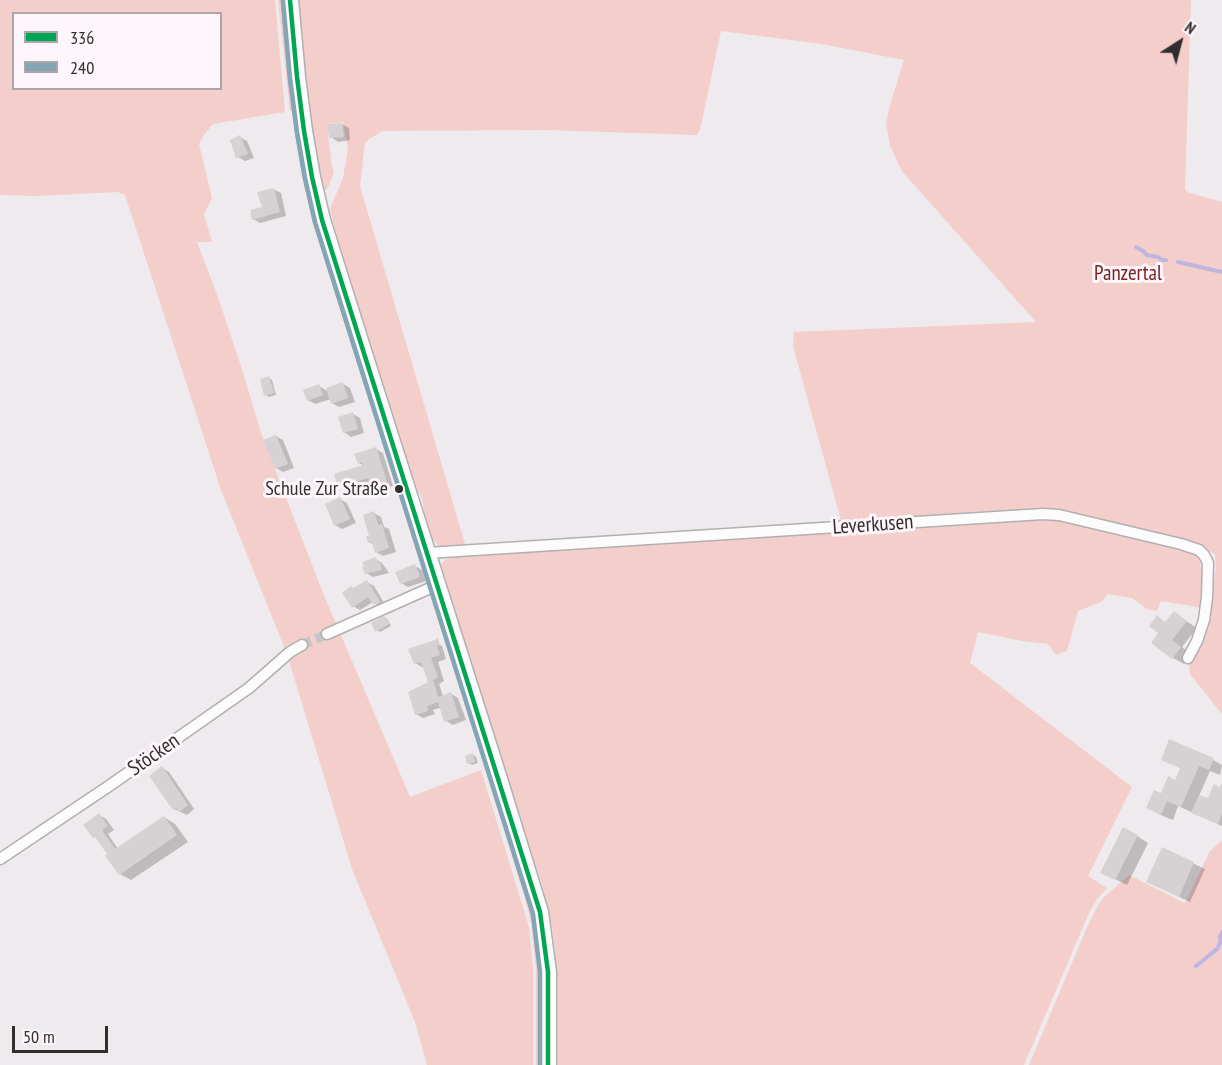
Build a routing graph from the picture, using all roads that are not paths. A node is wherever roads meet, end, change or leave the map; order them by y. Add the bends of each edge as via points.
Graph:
1 (290, 0) edge
2 (427, 553) junction
3 (437, 585) junction
4 (327, 634) tunnel mouth
5 (302, 645) tunnel mouth
6 (1188, 658) dead end
7 (0, 859) edge
8 (548, 1065) edge

1 - 2 main road via 304,131 322,220
2 - 3 main road
2 - 6 street, Leverkusen via 1059,515 1181,544 1204,555 1208,563 1206,608
3 - 4 street
3 - 8 main road via 540,912 548,972
5 - 7 street, Stöcken via 249,688

